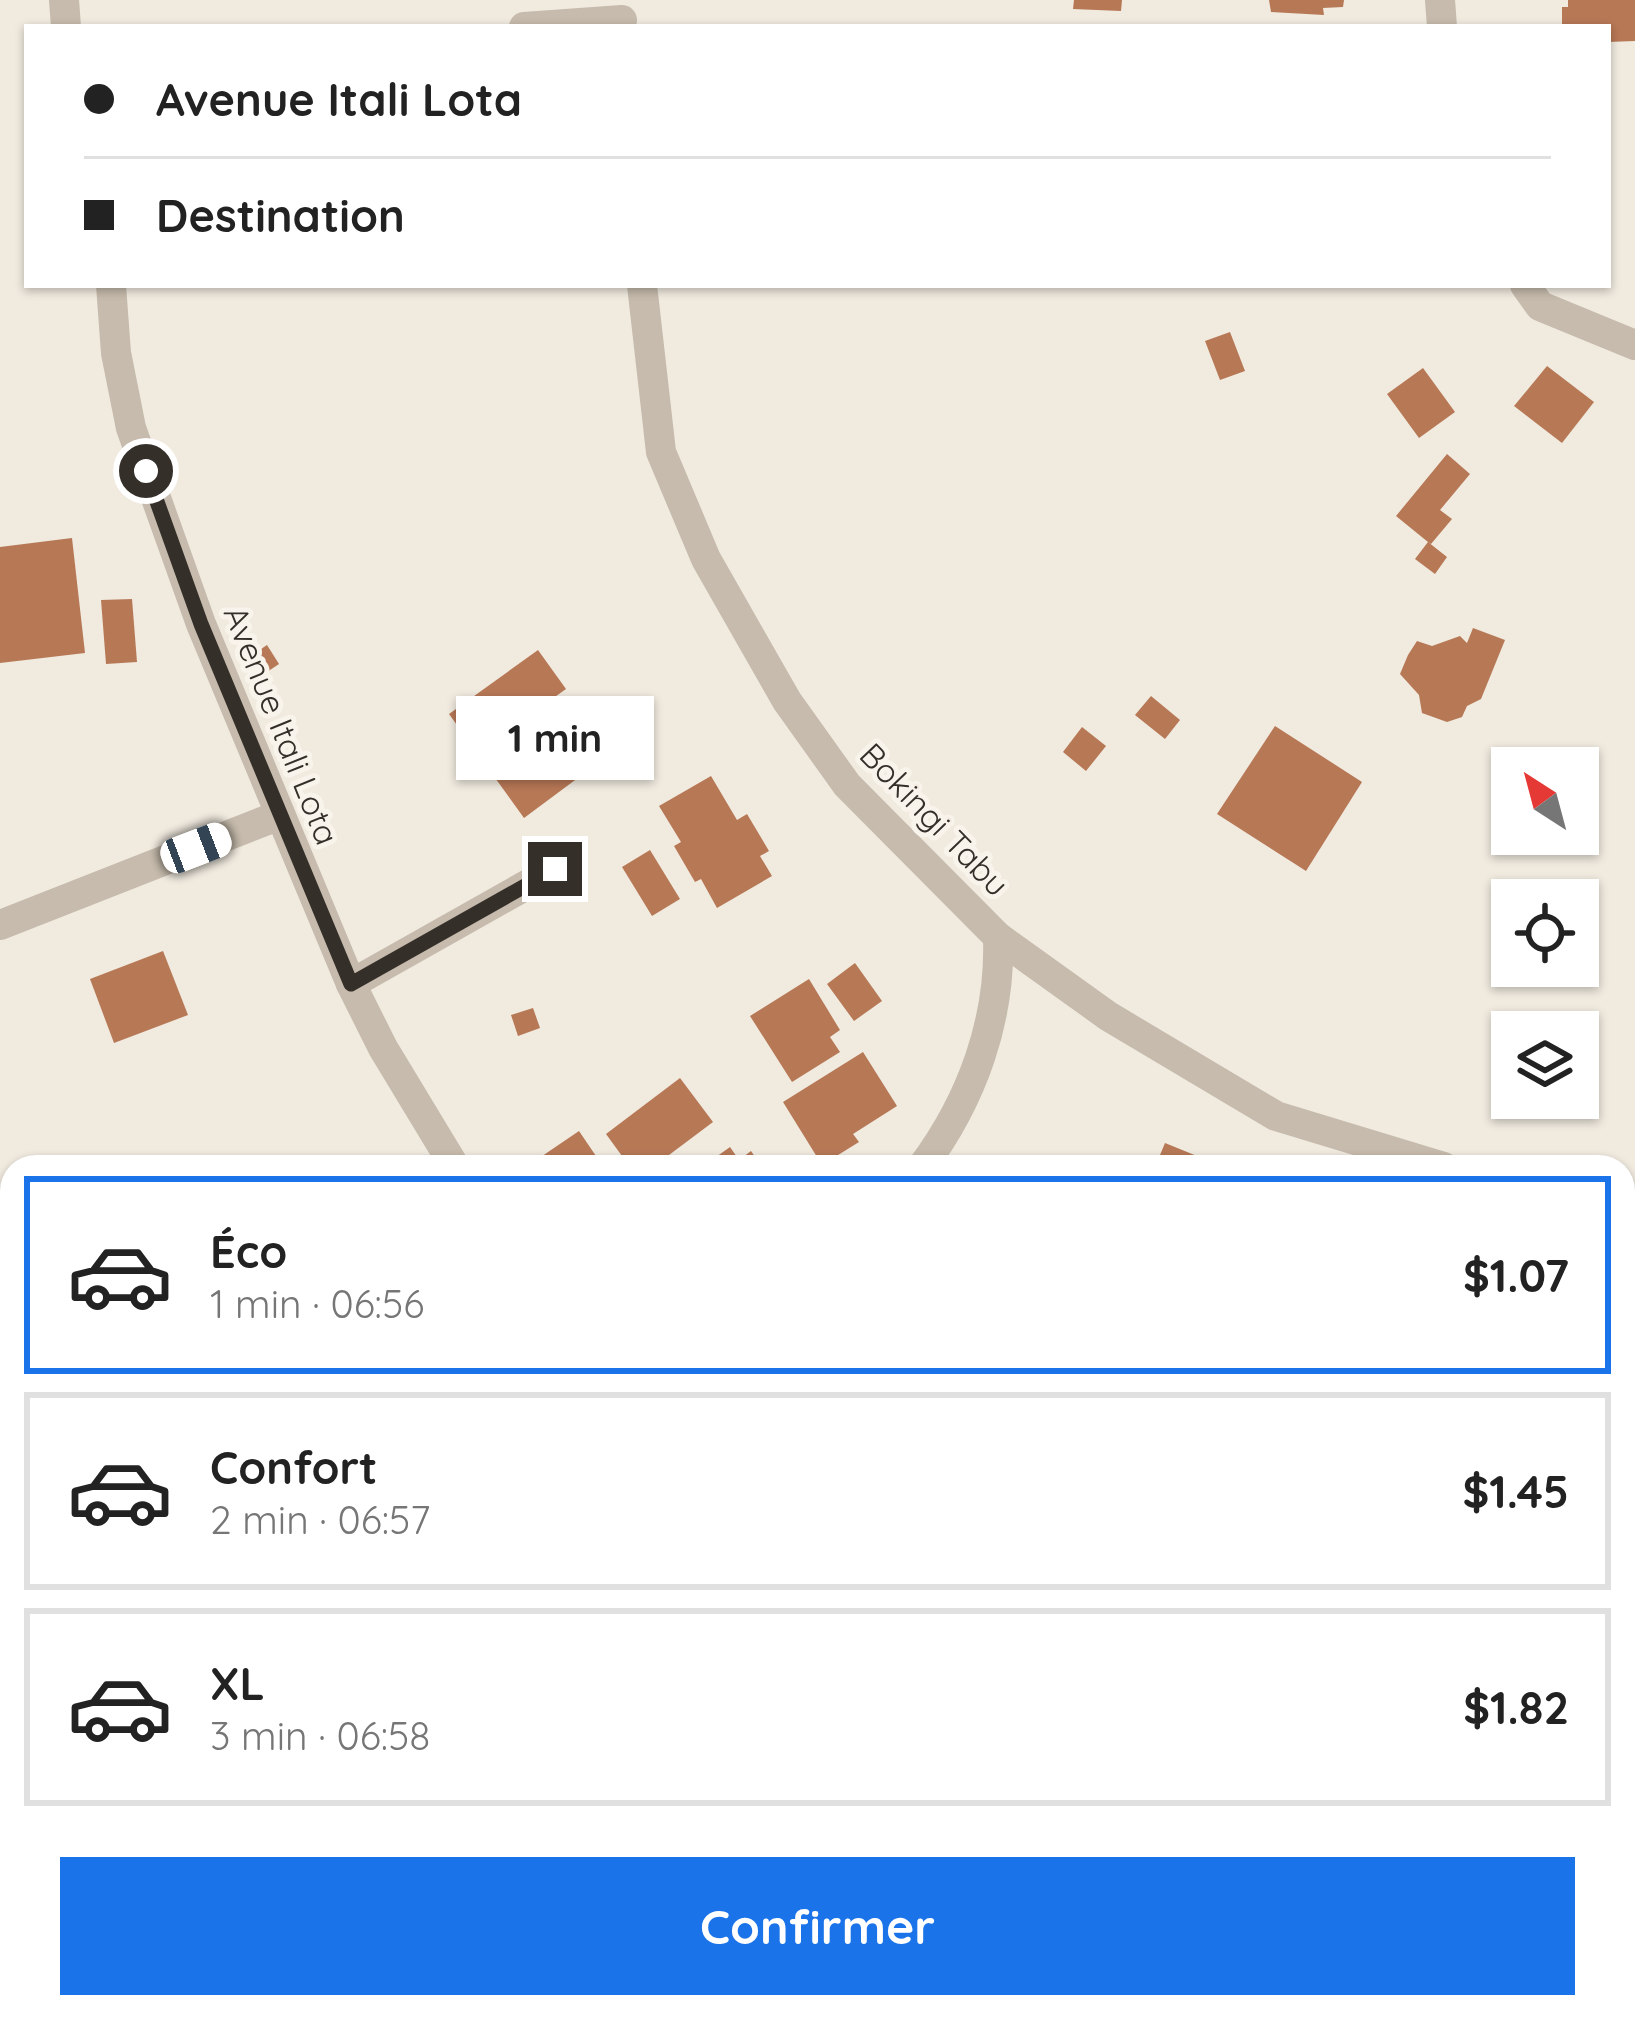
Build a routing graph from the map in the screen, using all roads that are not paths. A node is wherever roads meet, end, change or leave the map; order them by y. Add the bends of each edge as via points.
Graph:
1 (622, 16) edge
2 (551, 24) edge
3 (111, 288) edge
4 (642, 288) edge
5 (1527, 288) edge
6 (1635, 345) edge
7 (280, 815) junction
8 (555, 869) dead end
9 (0, 925) edge
10 (998, 937) junction
11 (351, 984) junction
12 (448, 1155) edge
13 (929, 1155) edge
14 (1405, 1155) edge

1 - 2 street
3 - 7 street, Avenue Itali Lota via 131,428
4 - 10 street, Bokingi Tabu via 661,452 706,559 787,701 847,785
5 - 6 street via 1540,306
7 - 9 street
7 - 11 street, Avenue Itali Lota
8 - 11 street
10 - 13 street via 1000,981 987,1036 967,1094
10 - 14 street, Bokingi Tabu via 1108,1016 1276,1115
11 - 12 street, Avenue Itali Lota

